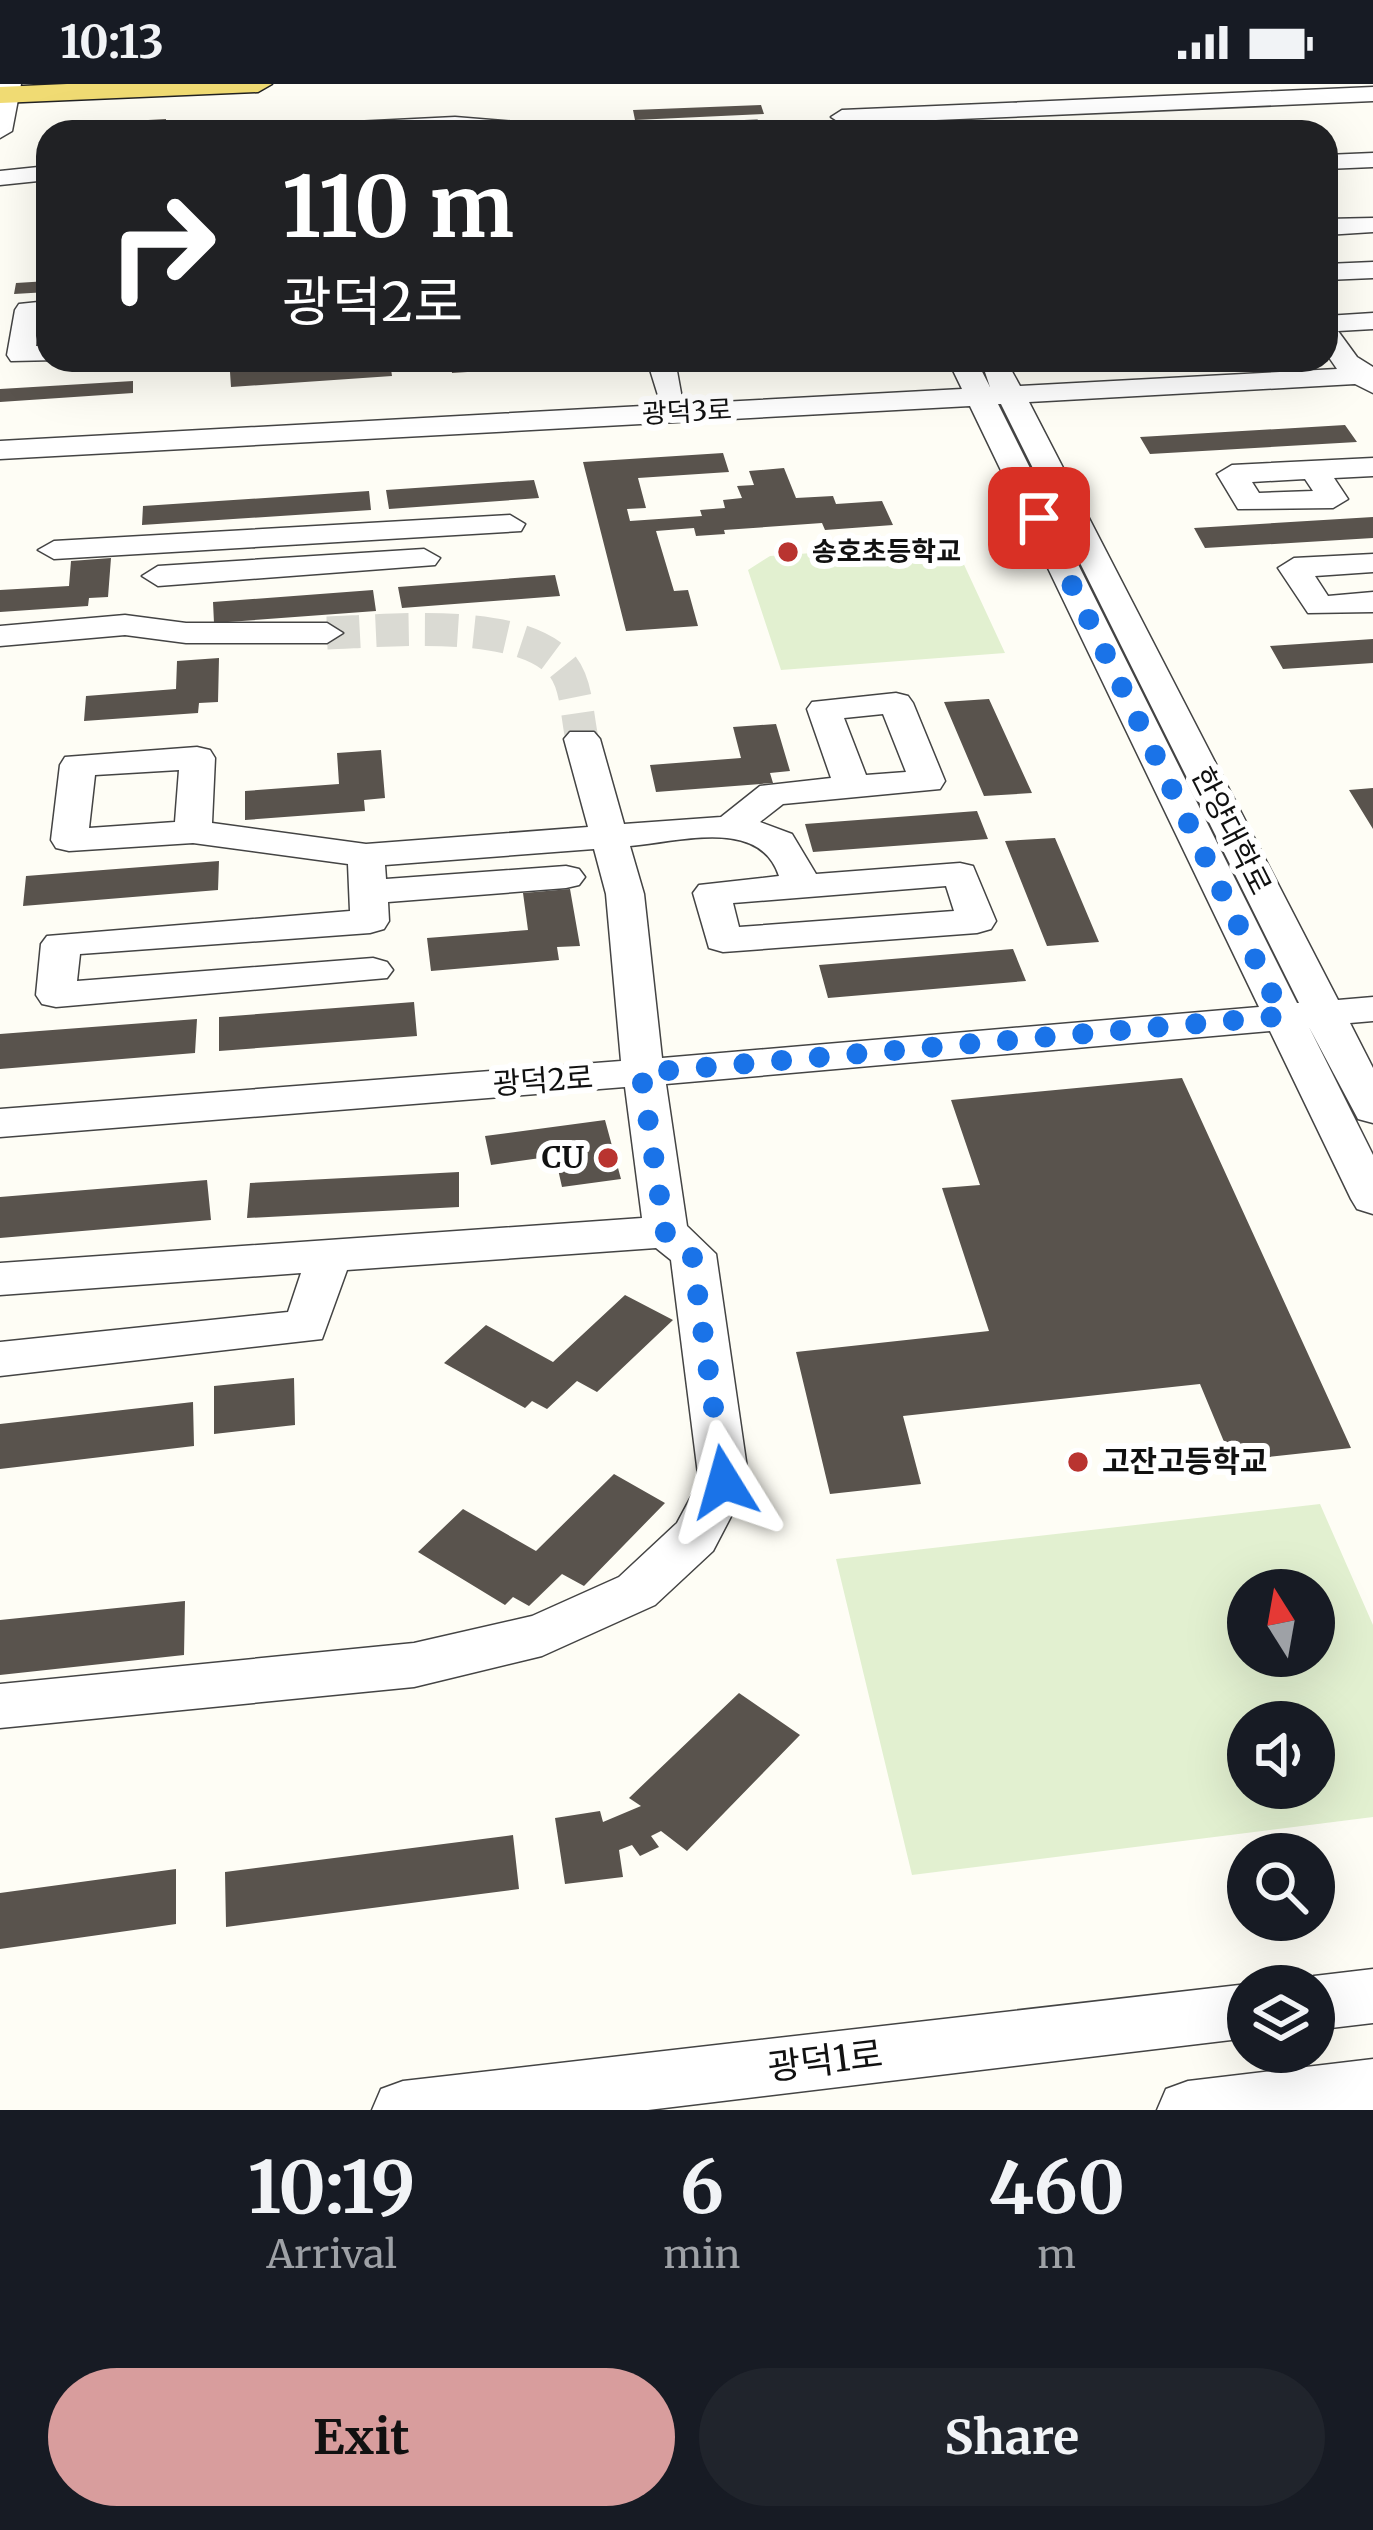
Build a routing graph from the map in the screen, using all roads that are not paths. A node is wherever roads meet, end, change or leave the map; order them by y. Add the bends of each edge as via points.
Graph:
1 (258, 84) edge
2 (853, 84) edge
3 (6, 92) edge
4 (1364, 102) edge
5 (1152, 104) junction
6 (871, 120) edge
7 (973, 120) edge
8 (1164, 120) edge
9 (1230, 120) edge
10 (0, 131) edge
11 (1373, 160) edge
12 (1338, 161) edge
13 (36, 174) edge
14 (0, 178) edge
15 (1373, 225) edge
16 (1338, 226) edge
17 (1373, 270) edge
18 (1338, 271) edge
19 (36, 310) edge
20 (1373, 321) edge
21 (1338, 323) edge
22 (1338, 345) edge
23 (36, 354) edge
24 (664, 372) edge
25 (1366, 372) edge
26 (987, 379) edge
27 (672, 400) junction
28 (0, 436) edge
29 (0, 450) edge
30 (1373, 467) edge
31 (1314, 470) dead end
32 (510, 524) dead end
33 (54, 550) dead end
34 (159, 560) junction
35 (1373, 563) edge
36 (1373, 602) edge
37 (155, 629) junction
38 (327, 633) tunnel mouth
39 (0, 636) edge
40 (581, 739) tunnel mouth
41 (852, 787) dead end
42 (731, 827) junction
43 (193, 832) dead end
44 (609, 836) junction
45 (367, 873) junction
46 (566, 877) dead end
47 (801, 886) junction
48 (373, 970) dead end
49 (1373, 1009) edge
50 (1302, 1014) junction
51 (641, 1073) junction
52 (1373, 1109) edge
53 (0, 1123) edge
54 (1373, 1199) edge
55 (665, 1232) junction
56 (329, 1254) junction
57 (0, 1279) edge
58 (0, 1359) edge
59 (0, 1706) edge
60 (1373, 1996) edge
61 (1335, 2001) edge
62 (1227, 2013) edge
63 (1373, 2088) edge
64 (403, 2110) edge
65 (1188, 2110) edge

1 - 3 main road
2 - 6 street
3 - 10 street
4 - 5 street
4 - 9 street
5 - 7 street
5 - 8 street
11 - 12 street
13 - 14 street
15 - 16 street
17 - 18 street
19 - 23 street via 28,310 20,355
20 - 21 street
22 - 25 street
24 - 27 street
25 - 26 street, 광덕3로
26 - 27 street, 광덕3로
26 - 29 street, 광덕3로
26 - 50 street, 한양대학로
27 - 28 street, 광덕3로
30 - 31 street
32 - 34 street via 470,526 475,554
33 - 34 street
34 - 37 street
35 - 36 street via 1294,568 1319,606
37 - 38 street
37 - 39 street
40 - 44 street
41 - 42 street via 773,794
42 - 44 street
42 - 47 street via 781,841
43 - 45 street
44 - 45 street
44 - 51 street via 626,894
45 - 46 street
45 - 48 street via 370,921 61,944 56,995
47 - 47 street via 960,874 977,921 723,940 712,893
49 - 50 street, 광덕2로
50 - 51 street, 광덕2로
50 - 52 street, 한양대학로
50 - 54 street, 한양대학로
51 - 53 street, 광덕2로
51 - 55 street
55 - 56 street
55 - 59 street via 692,1254 724,1482 694,1538 637,1591 542,1635 414,1665
56 - 57 street
56 - 58 street via 306,1327
60 - 61 street
62 - 64 street, 광덕1로
63 - 65 street

